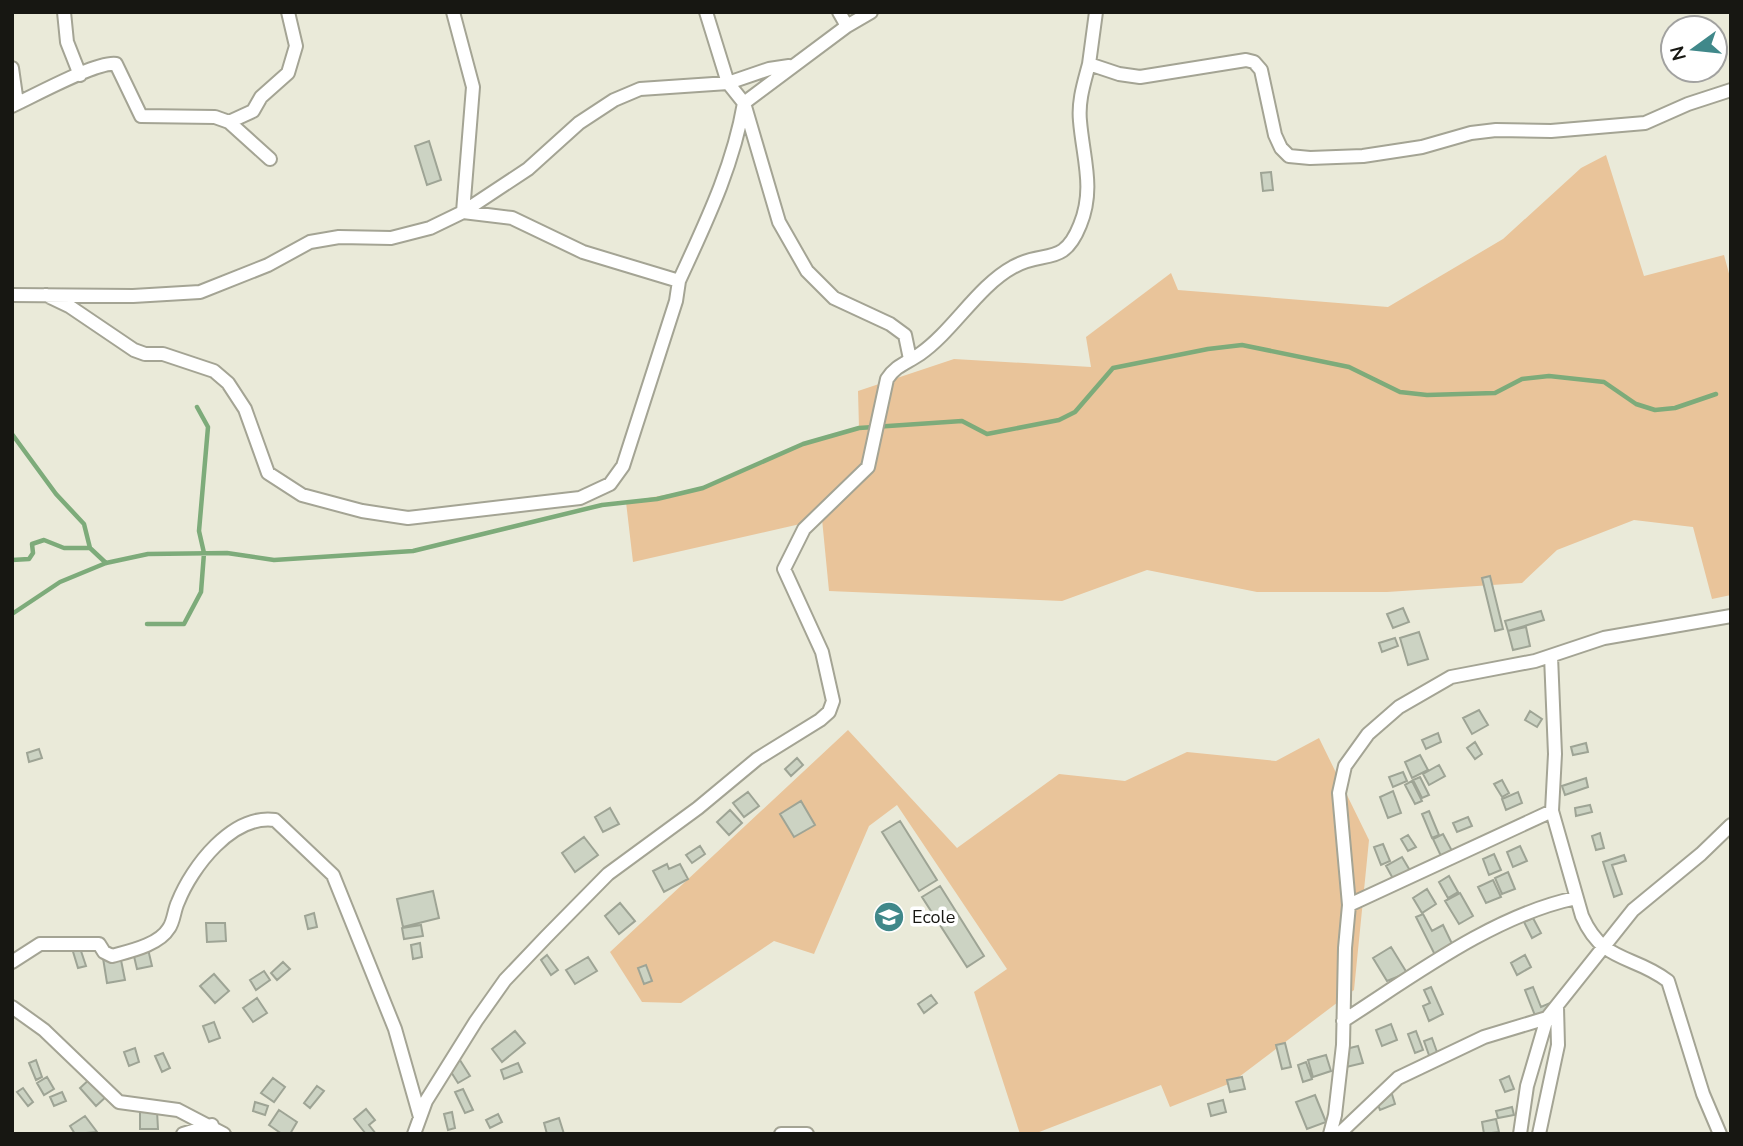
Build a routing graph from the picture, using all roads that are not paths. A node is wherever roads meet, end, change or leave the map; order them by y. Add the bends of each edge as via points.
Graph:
1 (64, 12) edge
2 (288, 12) edge
3 (453, 12) edge
4 (706, 12) edge
5 (839, 12) edge
6 (871, 12) edge
7 (1097, 12) edge
8 (847, 26) junction
9 (1088, 64) junction
10 (789, 66) junction
11 (12, 68) edge
12 (80, 75) junction
13 (728, 83) junction
14 (1731, 90) edge
15 (744, 103) junction
16 (15, 104) edge
17 (229, 122) junction
18 (270, 159) dead end
19 (463, 212) junction
20 (680, 281) junction
21 (12, 295) edge
22 (46, 295) junction
23 (910, 359) junction
24 (1731, 616) edge
25 (1551, 656) junction
26 (1552, 811) junction
27 (1731, 825) edge
28 (1576, 898) junction
29 (1349, 905) junction
30 (1603, 948) junction
31 (12, 962) edge
32 (12, 1007) edge
33 (1557, 1007) junction
34 (1547, 1018) junction
35 (1343, 1021) junction
36 (420, 1117) junction
37 (212, 1125) junction
38 (183, 1134) edge
39 (224, 1134) edge
40 (414, 1134) edge
41 (781, 1134) edge
42 (807, 1134) edge
43 (1330, 1134) edge
44 (1339, 1134) edge
45 (1520, 1134) edge
46 (1539, 1134) edge
47 (1720, 1134) edge

1 - 12 street via 67,43
2 - 17 street via 296,46 288,73 261,97 253,111
3 - 19 street via 473,87
4 - 13 street
5 - 8 street
6 - 8 street
7 - 9 street
8 - 10 street
9 - 14 street via 1131,77 1254,62 1261,70 1281,148 1289,156 1310,158 1363,156 1496,130 1551,131 1645,123
9 - 23 street via 1080,118 1088,199 1073,241 1052,258 1013,266
10 - 13 street
10 - 15 street
11 - 16 street
12 - 16 street
12 - 17 street via 107,62 116,64 141,116 215,117
13 - 15 street
13 - 19 street via 640,89 614,100 579,122 528,169
15 - 20 street via 733,156
15 - 23 street via 779,222 807,271 834,298 905,335
17 - 18 street
19 - 20 street via 512,218 583,252
19 - 22 street via 391,238 339,237 310,243 201,292
20 - 22 street via 622,466 610,484 580,498 408,518 362,512 302,495 280,482 268,473 244,409 228,383 214,371 134,350
21 - 22 street
23 - 36 street via 887,379 864,473 804,528 784,569 822,652 833,701 829,712 757,759 608,874 506,980 440,1078
24 - 25 street via 1604,638
25 - 26 street
25 - 29 street via 1451,677 1399,707 1368,734 1345,766 1339,793
26 - 28 street
26 - 29 street
27 - 30 street via 1633,910
28 - 30 street via 1589,932
28 - 35 street via 1532,909 1495,928
29 - 35 street
30 - 33 street
30 - 47 street via 1668,981
31 - 36 street via 40,944 99,944 112,956 161,937 190,881 215,848 242,827 275,820 333,875 395,1029
32 - 37 street via 44,1030 119,1102 178,1110
33 - 34 street
33 - 46 street via 1558,1045
34 - 44 street via 1484,1037 1398,1078
34 - 45 street via 1527,1086
35 - 43 street via 1340,1080
36 - 40 street
37 - 38 street
37 - 39 street
41 - 42 street

